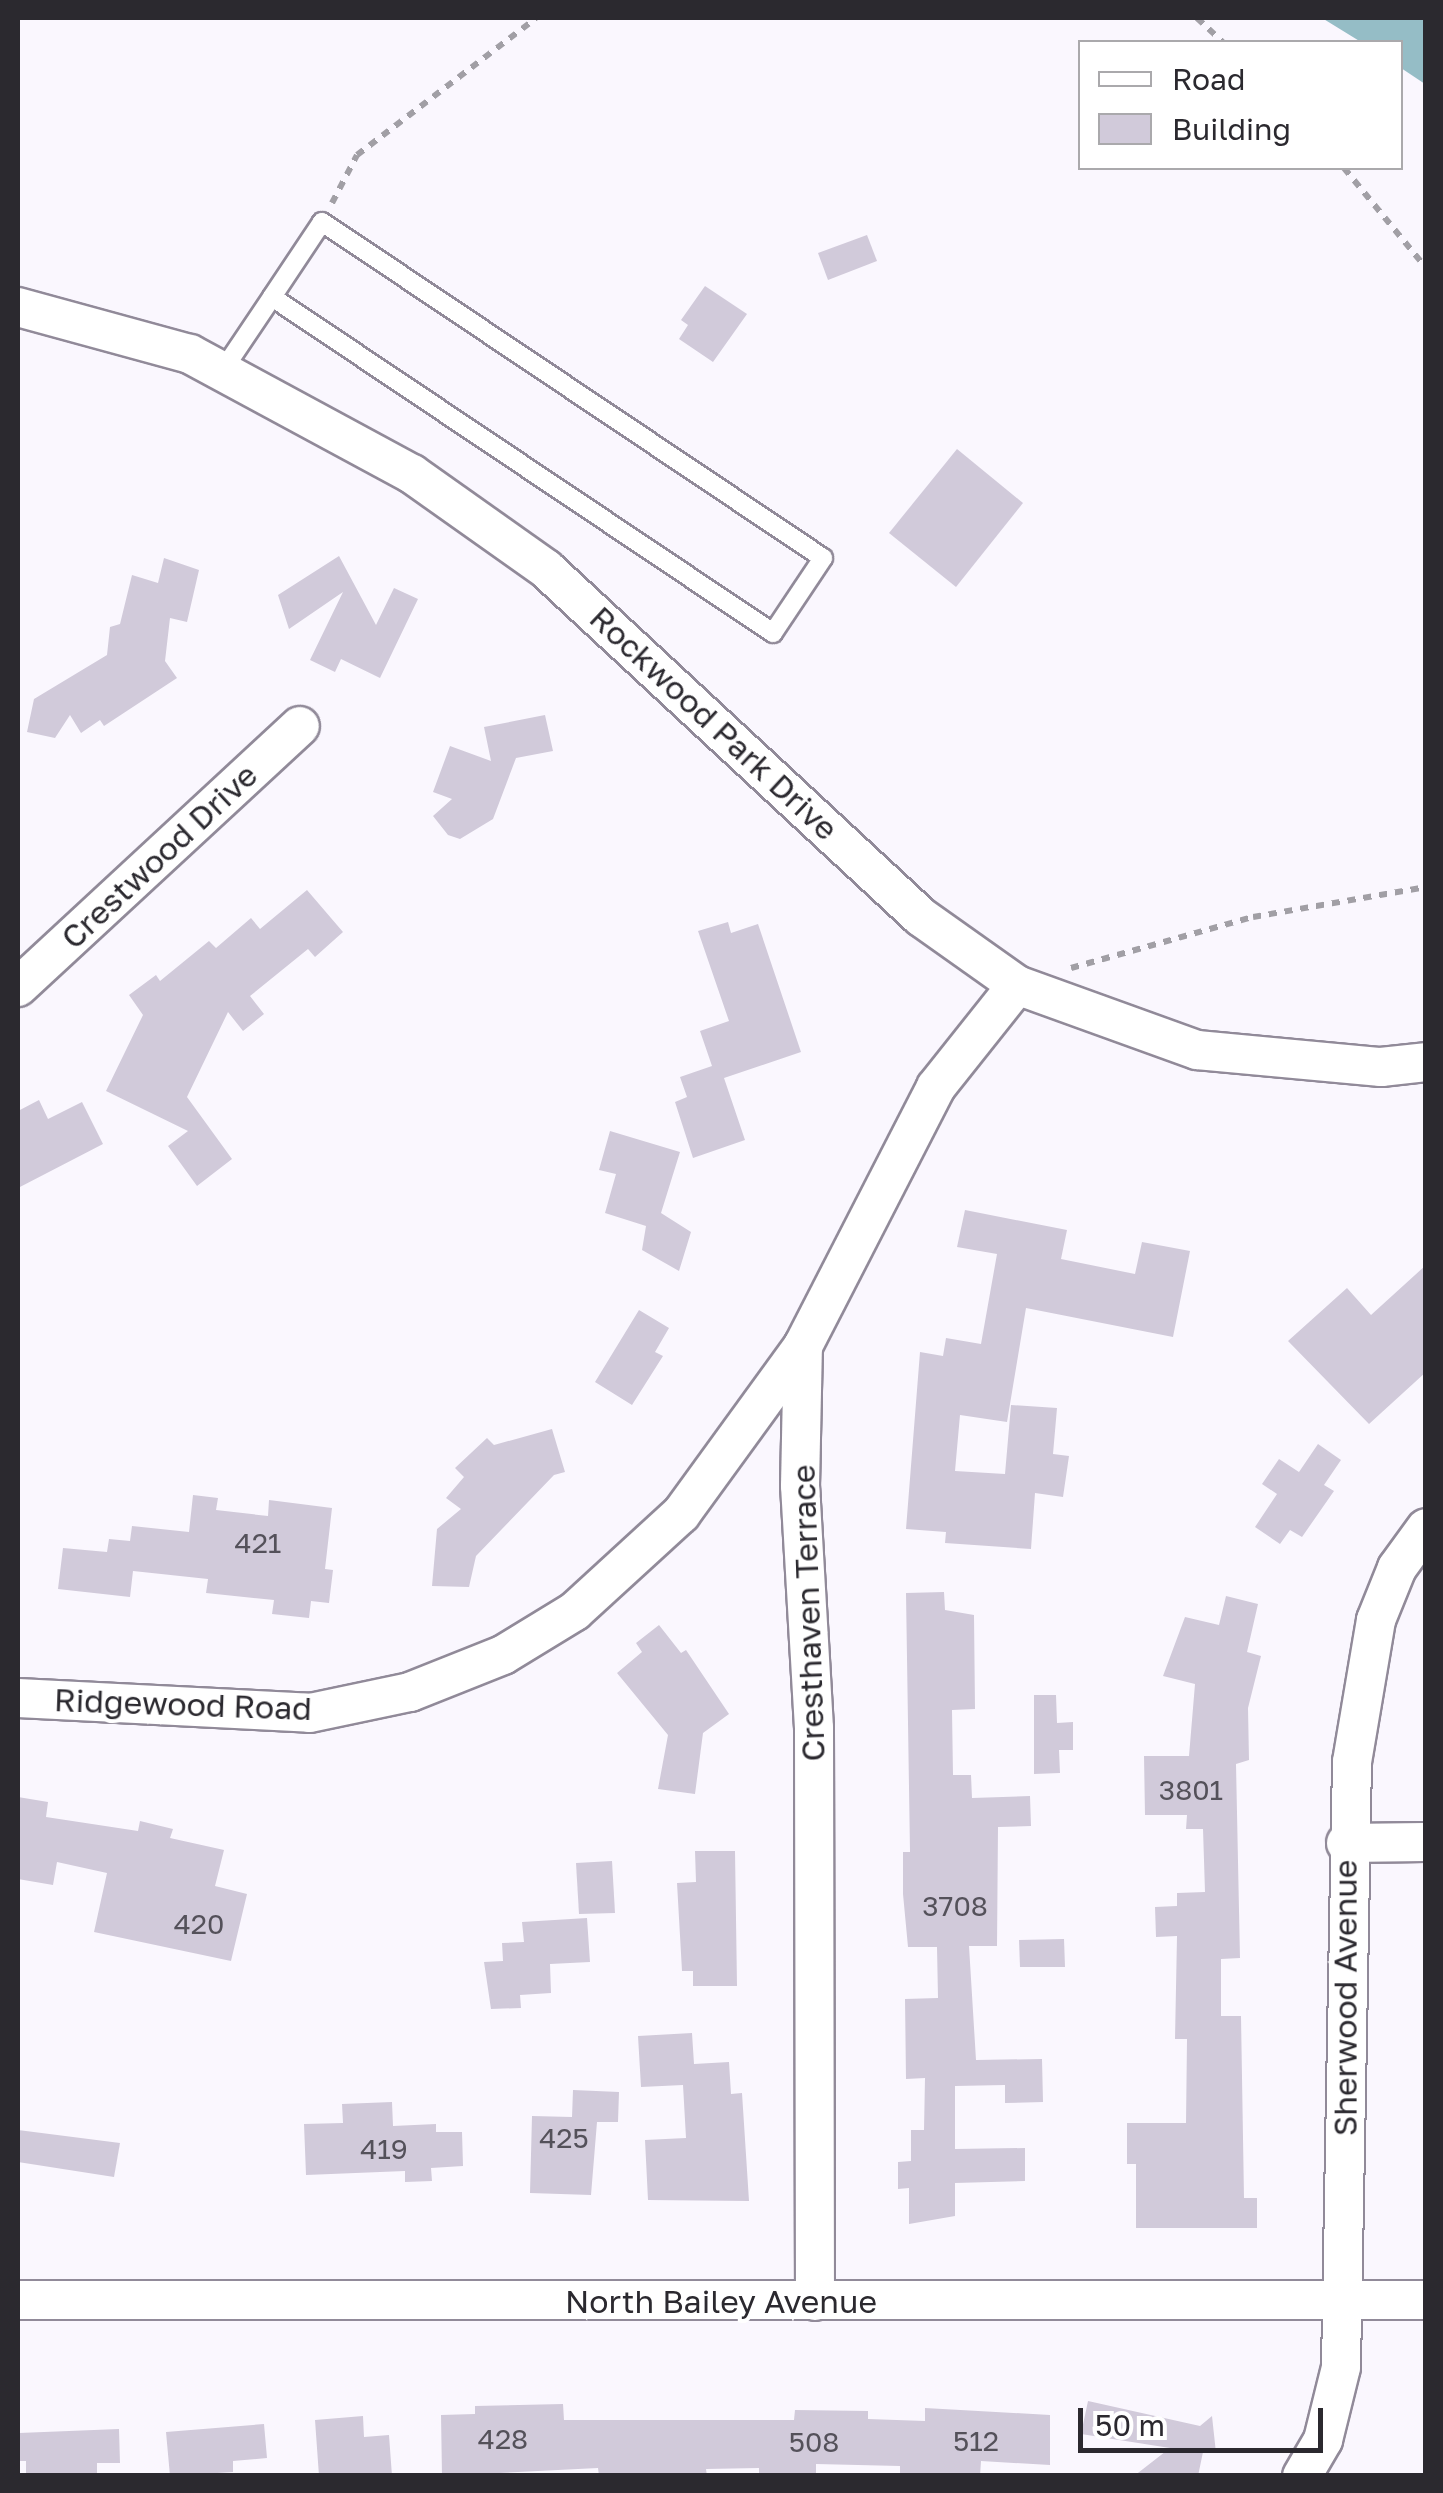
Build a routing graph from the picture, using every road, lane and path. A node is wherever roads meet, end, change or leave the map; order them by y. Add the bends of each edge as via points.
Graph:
1 (536, 18) edge
2 (1197, 18) edge
3 (1221, 40) edge
4 (1346, 170) edge
5 (322, 222) junction
6 (1426, 268) edge
7 (272, 297) junction
8 (18, 306) edge
9 (223, 370) junction
10 (300, 726) dead end
11 (1426, 887) edge
12 (1016, 985) junction
13 (18, 986) edge
14 (1426, 1062) edge
15 (803, 1346) junction
16 (1426, 1528) edge
17 (18, 1698) edge
18 (1426, 1842) edge
19 (1346, 1843) junction
20 (1342, 2299) junction
21 (18, 2300) edge
22 (1426, 2300) edge
23 (815, 2301) junction
24 (1302, 2476) edge

1 - 5 path via 356,155
2 - 3 path
4 - 6 path
5 - 7 lane
5 - 7 lane via 823,558 773,634
7 - 9 lane
8 - 9 street, Rockwood Park Drive via 190,354
9 - 12 street, Rockwood Park Drive via 412,474 546,570 921,917
10 - 13 street, Crestwood Drive
11 - 12 path via 1254,917
12 - 14 street, Rockwood Park Drive via 1197,1050 1381,1067
12 - 15 street, Cresthaven Terrace via 936,1087 836,1270
15 - 17 street, Ridgewood Road via 681,1514 575,1611 502,1654 410,1692 310,1713
15 - 23 street, Cresthaven Terrace via 800,1486 814,1728
16 - 19 street, Sherwood Avenue via 1397,1568 1376,1620
18 - 19 street
19 - 20 street, Sherwood Avenue
20 - 22 street, North Bailey Avenue
20 - 23 street, North Bailey Avenue
20 - 24 street, Sherwood Avenue via 1341,2367 1323,2440
21 - 23 street, North Bailey Avenue

